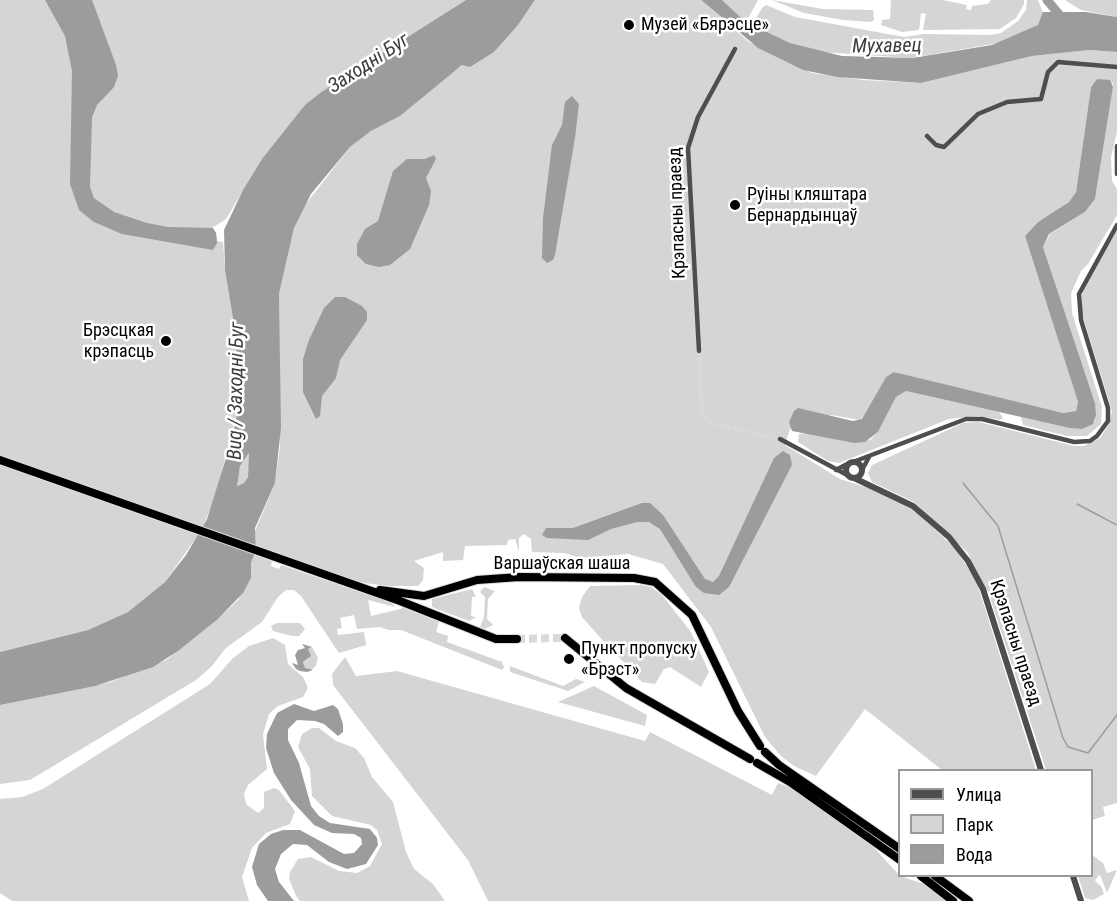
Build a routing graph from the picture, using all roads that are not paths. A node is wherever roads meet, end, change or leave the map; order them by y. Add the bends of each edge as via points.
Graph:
1 (735, 49) dead end
2 (1117, 67) edge
3 (927, 136) dead end
4 (1117, 146) edge
5 (1117, 174) edge
6 (1117, 225) edge
7 (699, 351) tunnel mouth
8 (780, 439) tunnel mouth
9 (874, 454) junction
10 (0, 460) edge
11 (851, 463) junction
12 (836, 470) junction
13 (862, 470) junction
14 (851, 477) junction
15 (872, 485) junction
16 (347, 582) junction
17 (565, 638) tunnel mouth
18 (517, 639) tunnel mouth
19 (1040, 769) edge
20 (898, 848) edge
21 (898, 859) edge
22 (922, 877) edge
23 (935, 877) edge
24 (1073, 877) edge
25 (953, 901) edge
26 (969, 901) edge
27 (1081, 901) edge

1 - 7 street, Крэпасны праезд via 698,117 688,148
2 - 3 street via 1058,62 1048,72 1041,99 1007,102 978,114 945,147
4 - 5 street
6 - 9 street via 1079,294 1081,320 1108,408 1108,422 1100,434 1089,441 1074,442 966,418
8 - 12 street, Крэпасны праезд
9 - 11 street
9 - 13 street
10 - 16 highway, Варшаўская шаша
11 - 12 street
11 - 13 street via 858,463
11 - 14 street via 846,470
12 - 14 street, Крэпасны праезд
13 - 14 street via 861,475
13 - 15 street
14 - 15 street, Крэпасны праезд
15 - 19 street, Крэпасны праезд via 899,497 927,517 974,569
16 - 18 highway, Варшаўская шаша via 496,639
16 - 20 highway, Варшаўская шаша via 416,596 477,580 519,577 634,578 655,582 692,615 738,711 763,749 779,765
17 - 21 highway via 626,688 790,782
22 - 25 highway
23 - 26 highway
24 - 27 street

